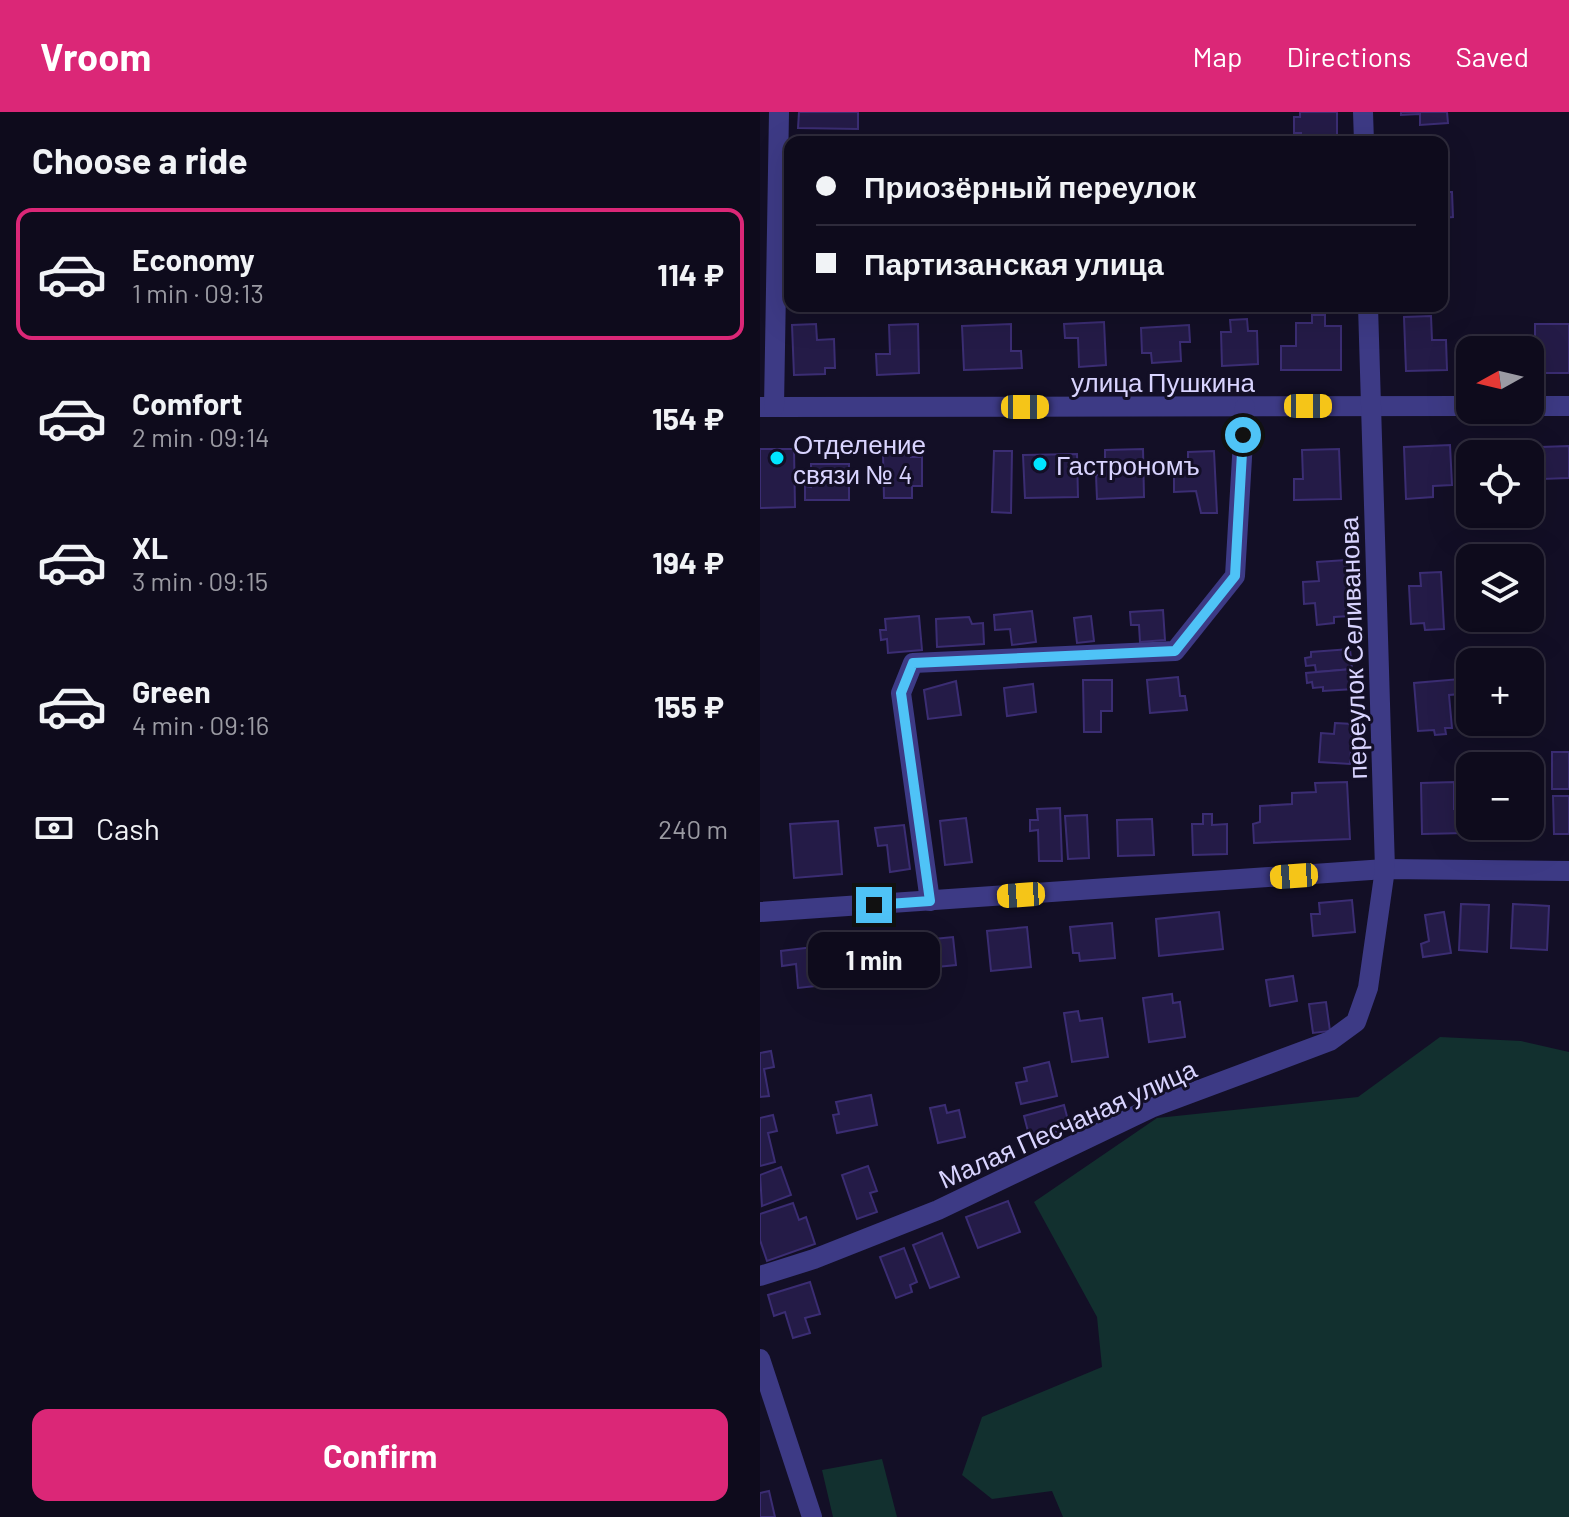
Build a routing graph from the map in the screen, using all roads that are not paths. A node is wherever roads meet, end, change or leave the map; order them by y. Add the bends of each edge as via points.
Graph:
1 (779, 112) edge
2 (1363, 112) edge
3 (1364, 136) edge
4 (1368, 312) edge
5 (1371, 406) junction
6 (1456, 406) edge
7 (1544, 406) edge
8 (1569, 406) edge
9 (767, 407) edge
10 (1245, 407) junction
11 (1385, 869) junction
12 (1569, 871) edge
13 (930, 901) junction
14 (760, 912) edge
15 (1368, 988) joint
16 (760, 1276) edge
17 (760, 1359) edge
18 (812, 1517) edge

1 - 9 street
2 - 3 street
4 - 5 street, переулок Селиванова
5 - 6 street, улица Пушкина
5 - 10 street, улица Пушкина
5 - 11 street, переулок Селиванова
7 - 8 street
9 - 10 street, улица Пушкина
10 - 13 street via 1235,576 1175,651 913,663 901,693
11 - 12 street
11 - 13 street
11 - 15 street, переулок Селиванова
13 - 14 street
15 - 16 street, Малая Песчаная улица via 1356,1022 1330,1041 1151,1108 938,1210
17 - 18 street

